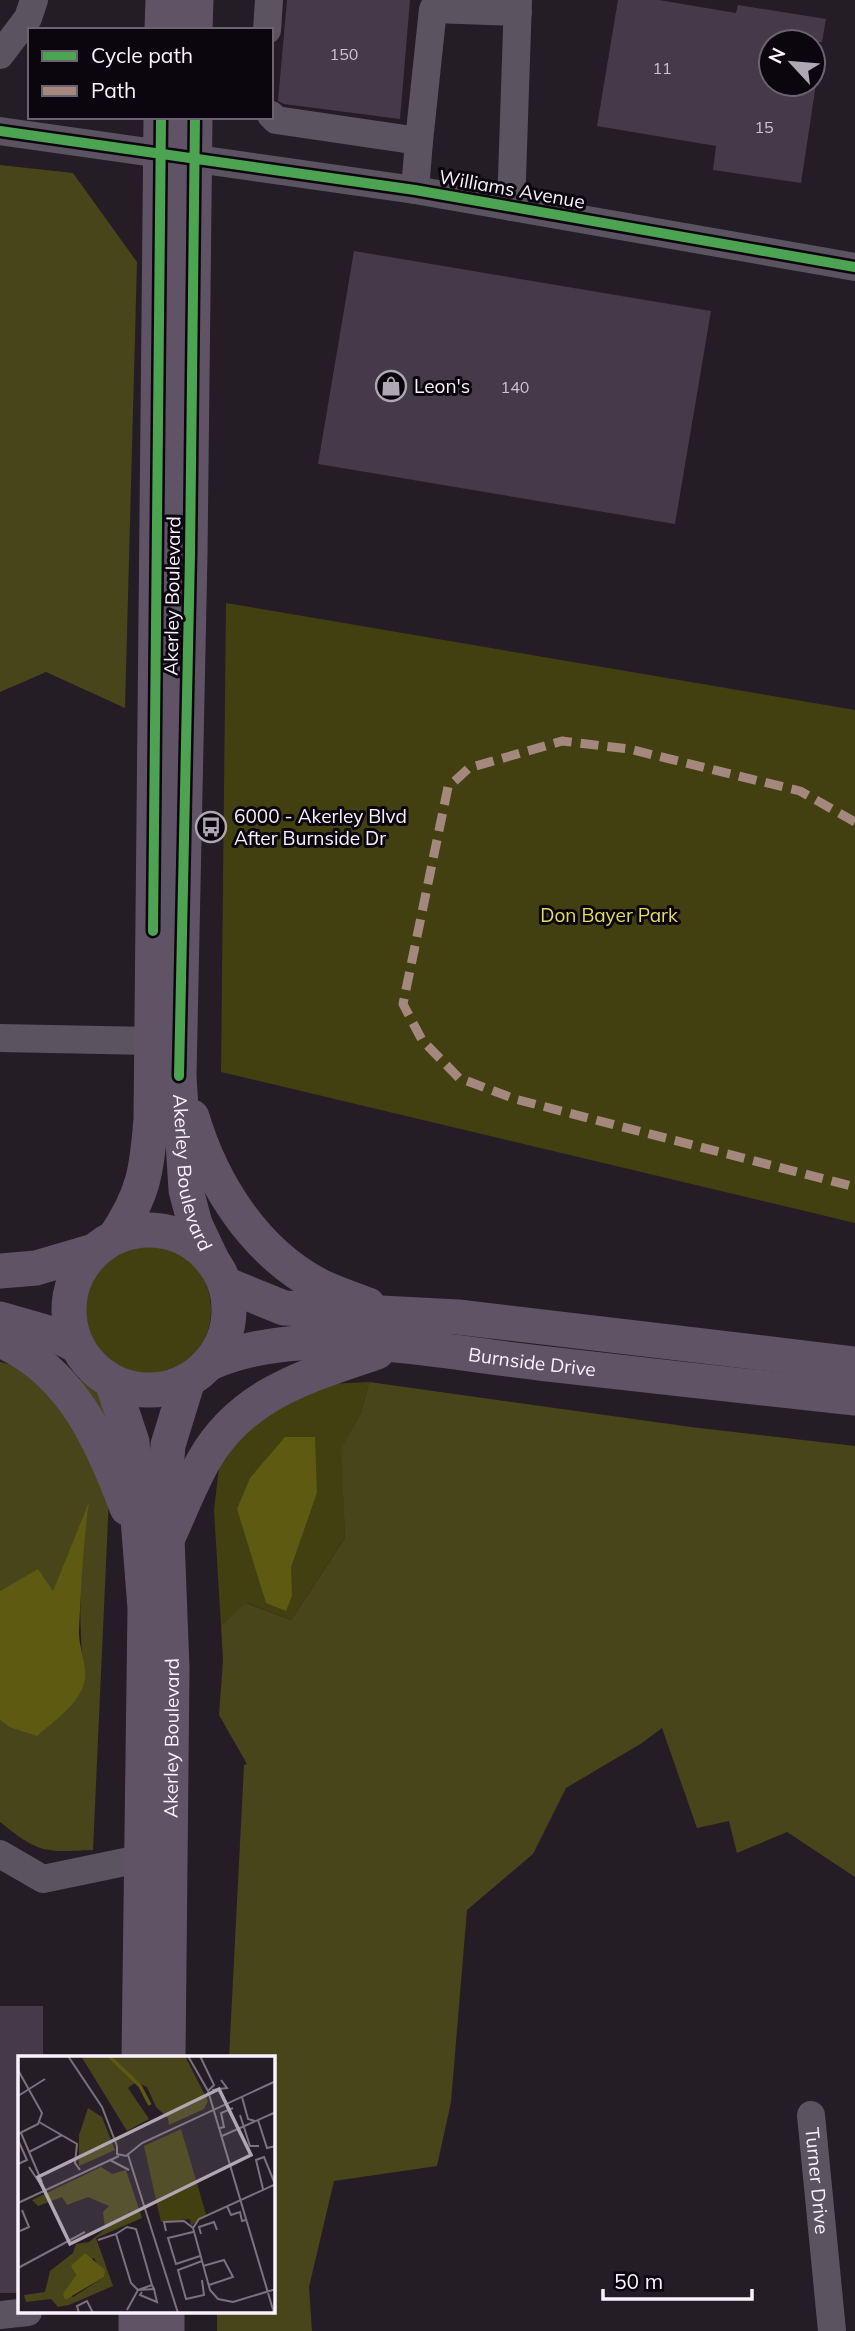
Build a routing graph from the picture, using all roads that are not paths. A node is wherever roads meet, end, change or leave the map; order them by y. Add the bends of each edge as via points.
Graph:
1 (34, 0) edge
2 (163, 0) edge
3 (196, 0) edge
4 (269, 0) edge
5 (518, 6) edge
6 (162, 28) edge
7 (195, 28) edge
8 (267, 28) edge
9 (0, 55) edge
10 (273, 117) edge
11 (162, 119) edge
12 (194, 119) edge
13 (0, 131) edge
14 (419, 141) junction
15 (178, 158) junction
16 (415, 190) junction
17 (512, 207) junction
18 (855, 267) edge
19 (0, 1038) edge
20 (152, 1041) junction
21 (179, 1076) junction
22 (104, 1244) junction
23 (0, 1271) edge
24 (218, 1272) junction
25 (0, 1319) edge
26 (393, 1331) junction
27 (0, 1340) edge
28 (77, 1346) junction
29 (855, 1364) edge
30 (199, 1372) junction
31 (112, 1382) junction
32 (855, 1398) edge
33 (154, 1541) junction
34 (0, 1854) edge
35 (144, 1858) junction
36 (139, 2056) edge
37 (169, 2056) edge
38 (811, 2115) dead end
39 (18, 2313) edge
40 (0, 2315) edge
41 (832, 2331) edge

1 - 9 street via 28,18
2 - 6 main road
3 - 7 main road
4 - 8 street
5 - 14 street via 433,9
5 - 17 street
10 - 14 street
11 - 15 main road, Akerley Boulevard
12 - 15 main road, Akerley Boulevard
13 - 15 street, Williams Avenue
14 - 16 street
15 - 16 street, Williams Avenue
15 - 20 main road, Akerley Boulevard
15 - 21 main road, Akerley Boulevard via 190,568
16 - 17 street, Williams Avenue
17 - 18 street, Williams Avenue
19 - 20 street
20 - 22 main road, Akerley Boulevard via 143,1182 134,1208
21 - 24 main road, Akerley Boulevard via 186,1190 195,1224
21 - 26 main road via 202,1150 228,1200 257,1236 287,1264
22 - 23 main road via 36,1268
22 - 24 main road via 140,1230 165,1231 191,1241
22 - 28 main road via 78,1272 70,1296 69,1322
24 - 26 main road, Burnside Drive via 284,1307
24 - 30 main road via 229,1311 224,1339
25 - 28 main road
26 - 29 main road, Burnside Drive via 458,1317
26 - 30 main road, Burnside Drive via 267,1344 240,1350
26 - 32 main road, Burnside Drive
26 - 33 main road via 273,1391 234,1420
27 - 33 main road via 55,1379 92,1425
28 - 31 main road via 92,1367
30 - 31 main road via 162,1390 136,1390
30 - 33 main road, Akerley Boulevard via 168,1446
31 - 33 main road, Akerley Boulevard via 132,1442
33 - 35 main road, Akerley Boulevard via 145,1608
33 - 37 main road, Akerley Boulevard via 172,1668
34 - 35 street via 43,1879
35 - 36 main road, Akerley Boulevard
38 - 41 street, Turner Drive
39 - 40 street

